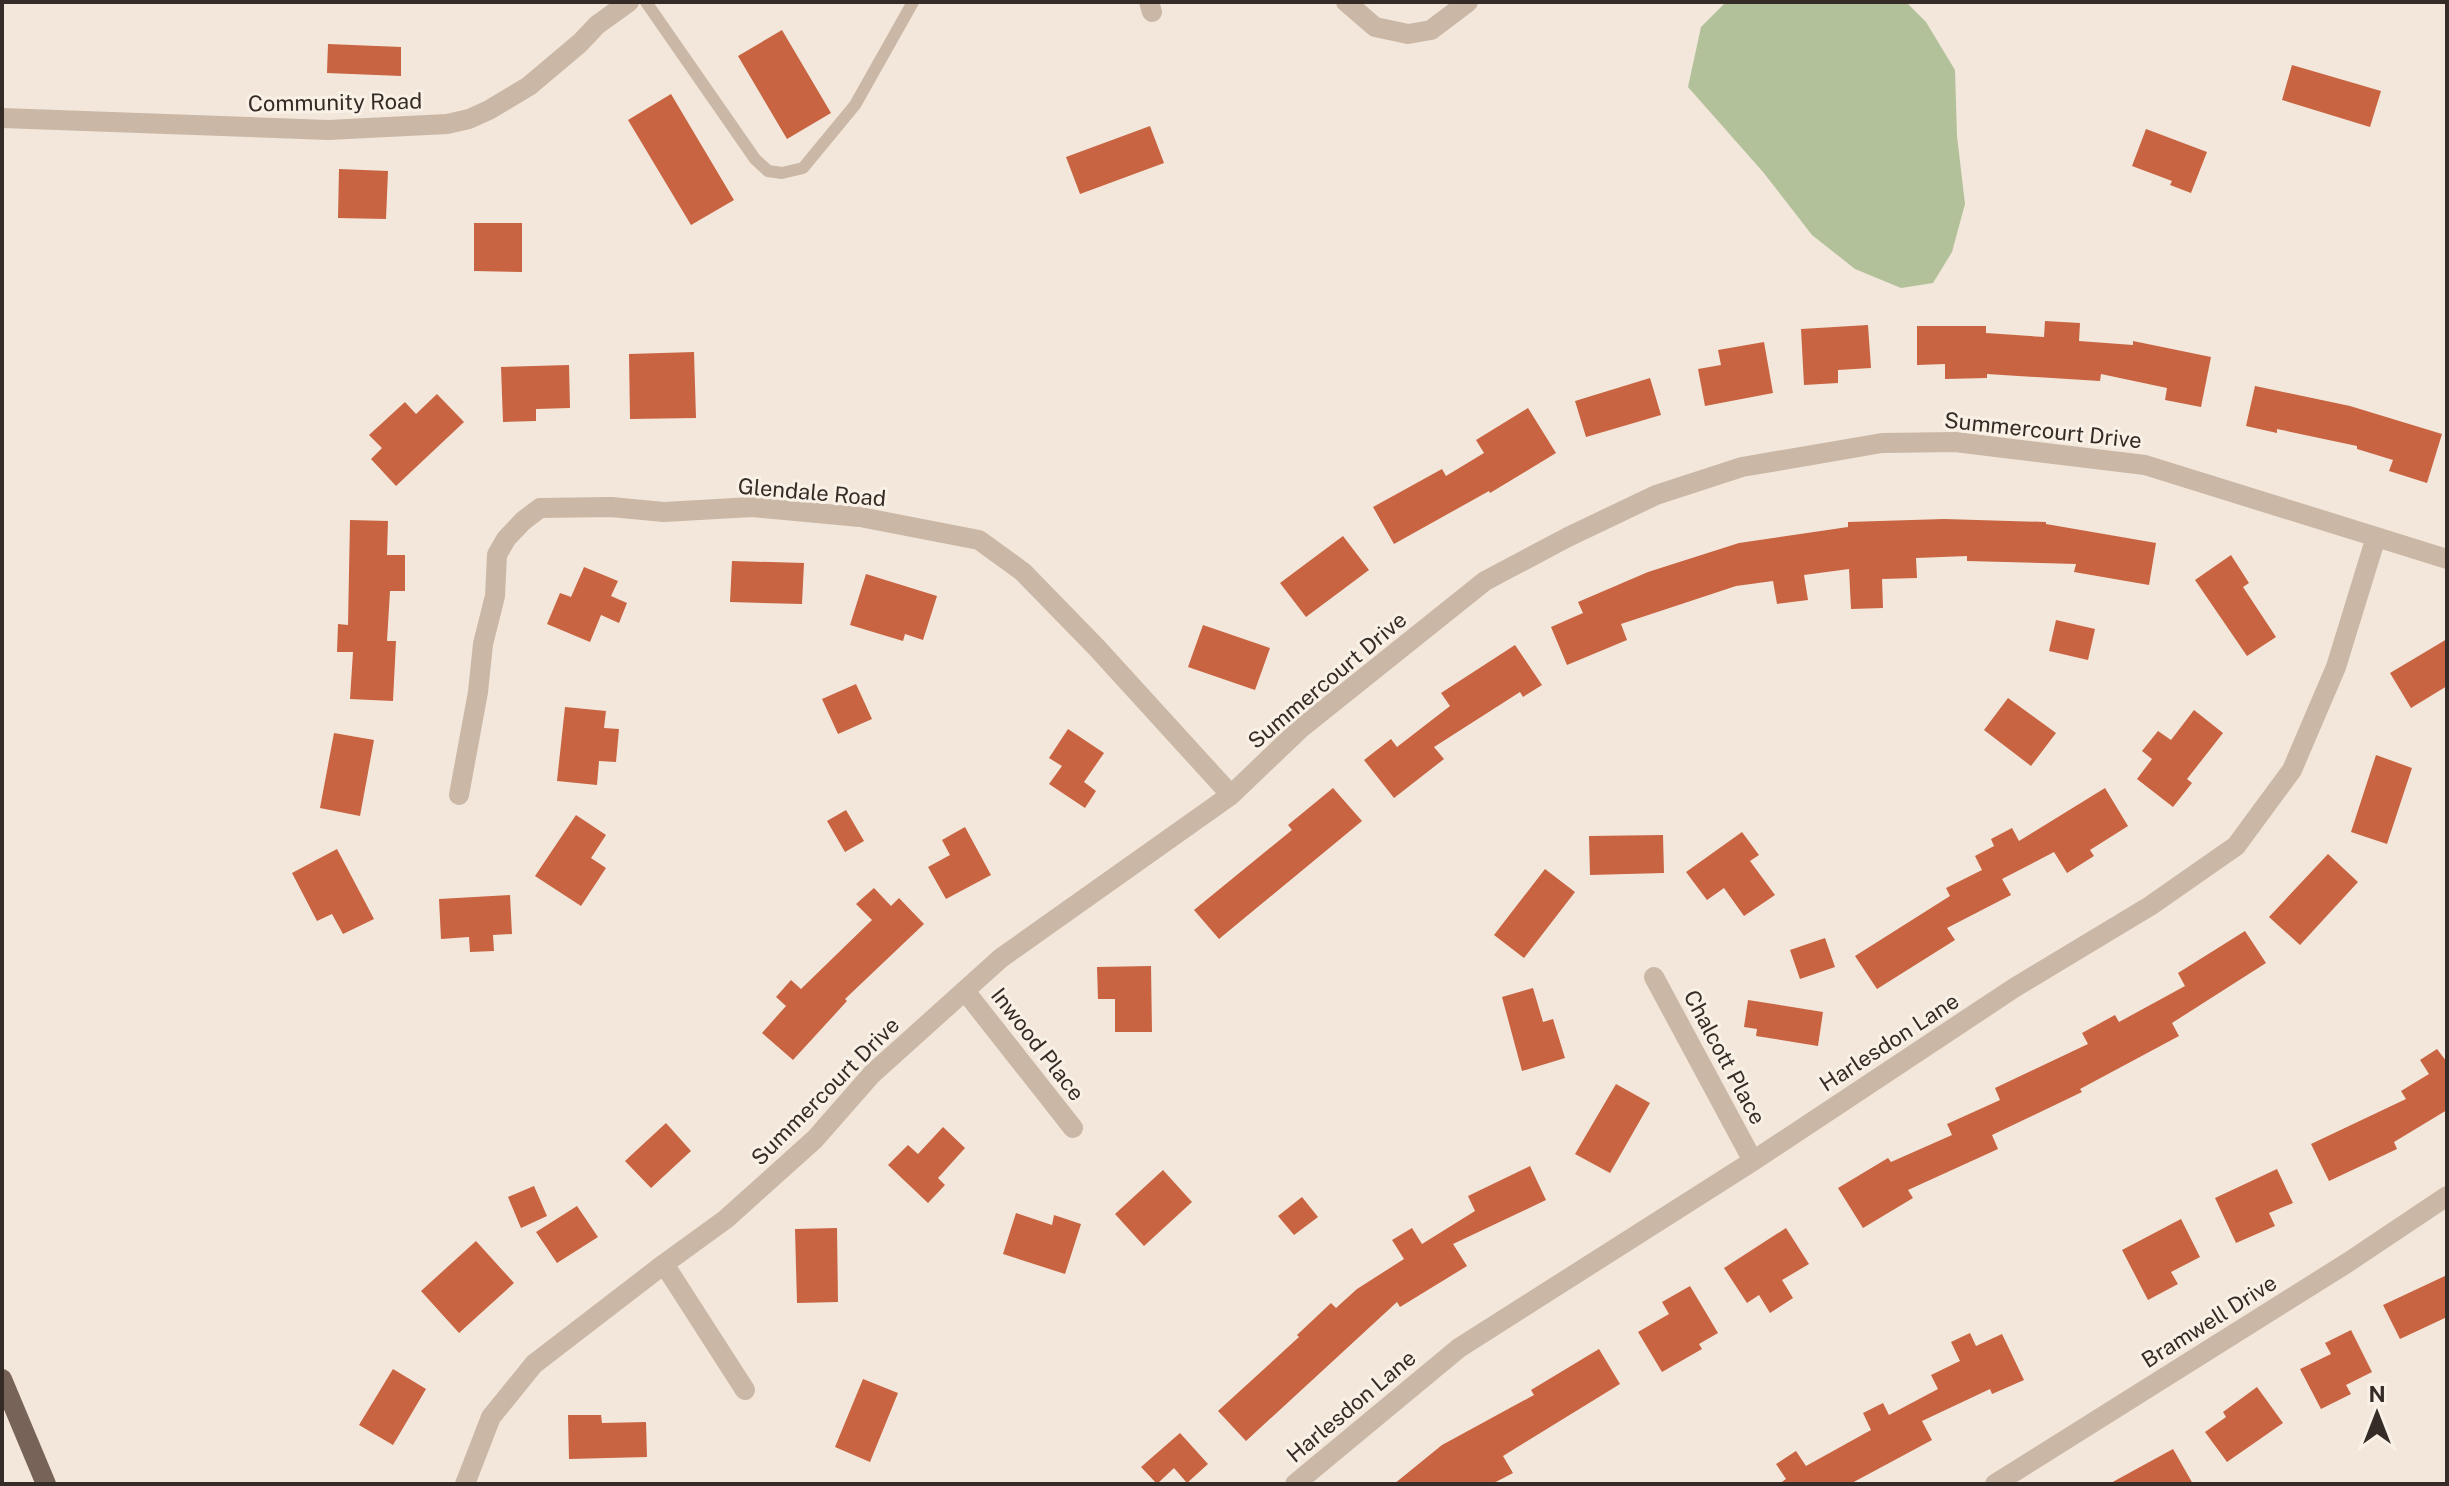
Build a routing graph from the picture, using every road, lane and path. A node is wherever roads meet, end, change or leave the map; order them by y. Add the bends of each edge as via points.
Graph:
1 (629, 2) edge
2 (646, 2) edge
3 (913, 2) edge
4 (1346, 2) edge
5 (1468, 2) edge
6 (2, 118) edge
7 (2376, 537) junction
8 (2447, 559) edge
9 (459, 795) dead end
10 (1231, 795) junction
11 (1654, 977) dead end
12 (965, 991) junction
13 (1073, 1128) dead end
14 (1753, 1161) junction
15 (2447, 1196) edge
16 (664, 1264) junction
17 (2, 1379) edge
18 (745, 1390) dead end
19 (46, 1484) edge
20 (465, 1484) edge
21 (1295, 1484) edge
22 (1995, 1484) edge

1 - 6 street, Community Road via 529,86 489,110 447,124 328,130
2 - 3 lane via 755,159 768,171 782,173 803,168 855,105
4 - 5 street via 1375,27 1408,34 1431,30
7 - 8 street, Summercourt Drive
7 - 10 street, Summercourt Drive via 2145,465 1955,442 1882,443 1742,467 1656,495 1485,581 1300,729
7 - 14 street, Harlesdon Lane via 2336,667 2292,770 2236,846
9 - 10 street, Glendale Road via 495,596 497,555 523,521 540,508 664,512 752,507 860,517 979,540 1023,572
10 - 12 street, Summercourt Drive via 1001,958
11 - 14 street, Chalcott Place
12 - 13 street, Inwood Place
12 - 16 street, Summercourt Drive via 872,1074 815,1139 726,1219
14 - 21 street, Harlesdon Lane via 1459,1348
15 - 22 street, Bramwell Drive
16 - 18 street
16 - 20 street, Summercourt Drive via 534,1364 491,1417
17 - 19 main road

